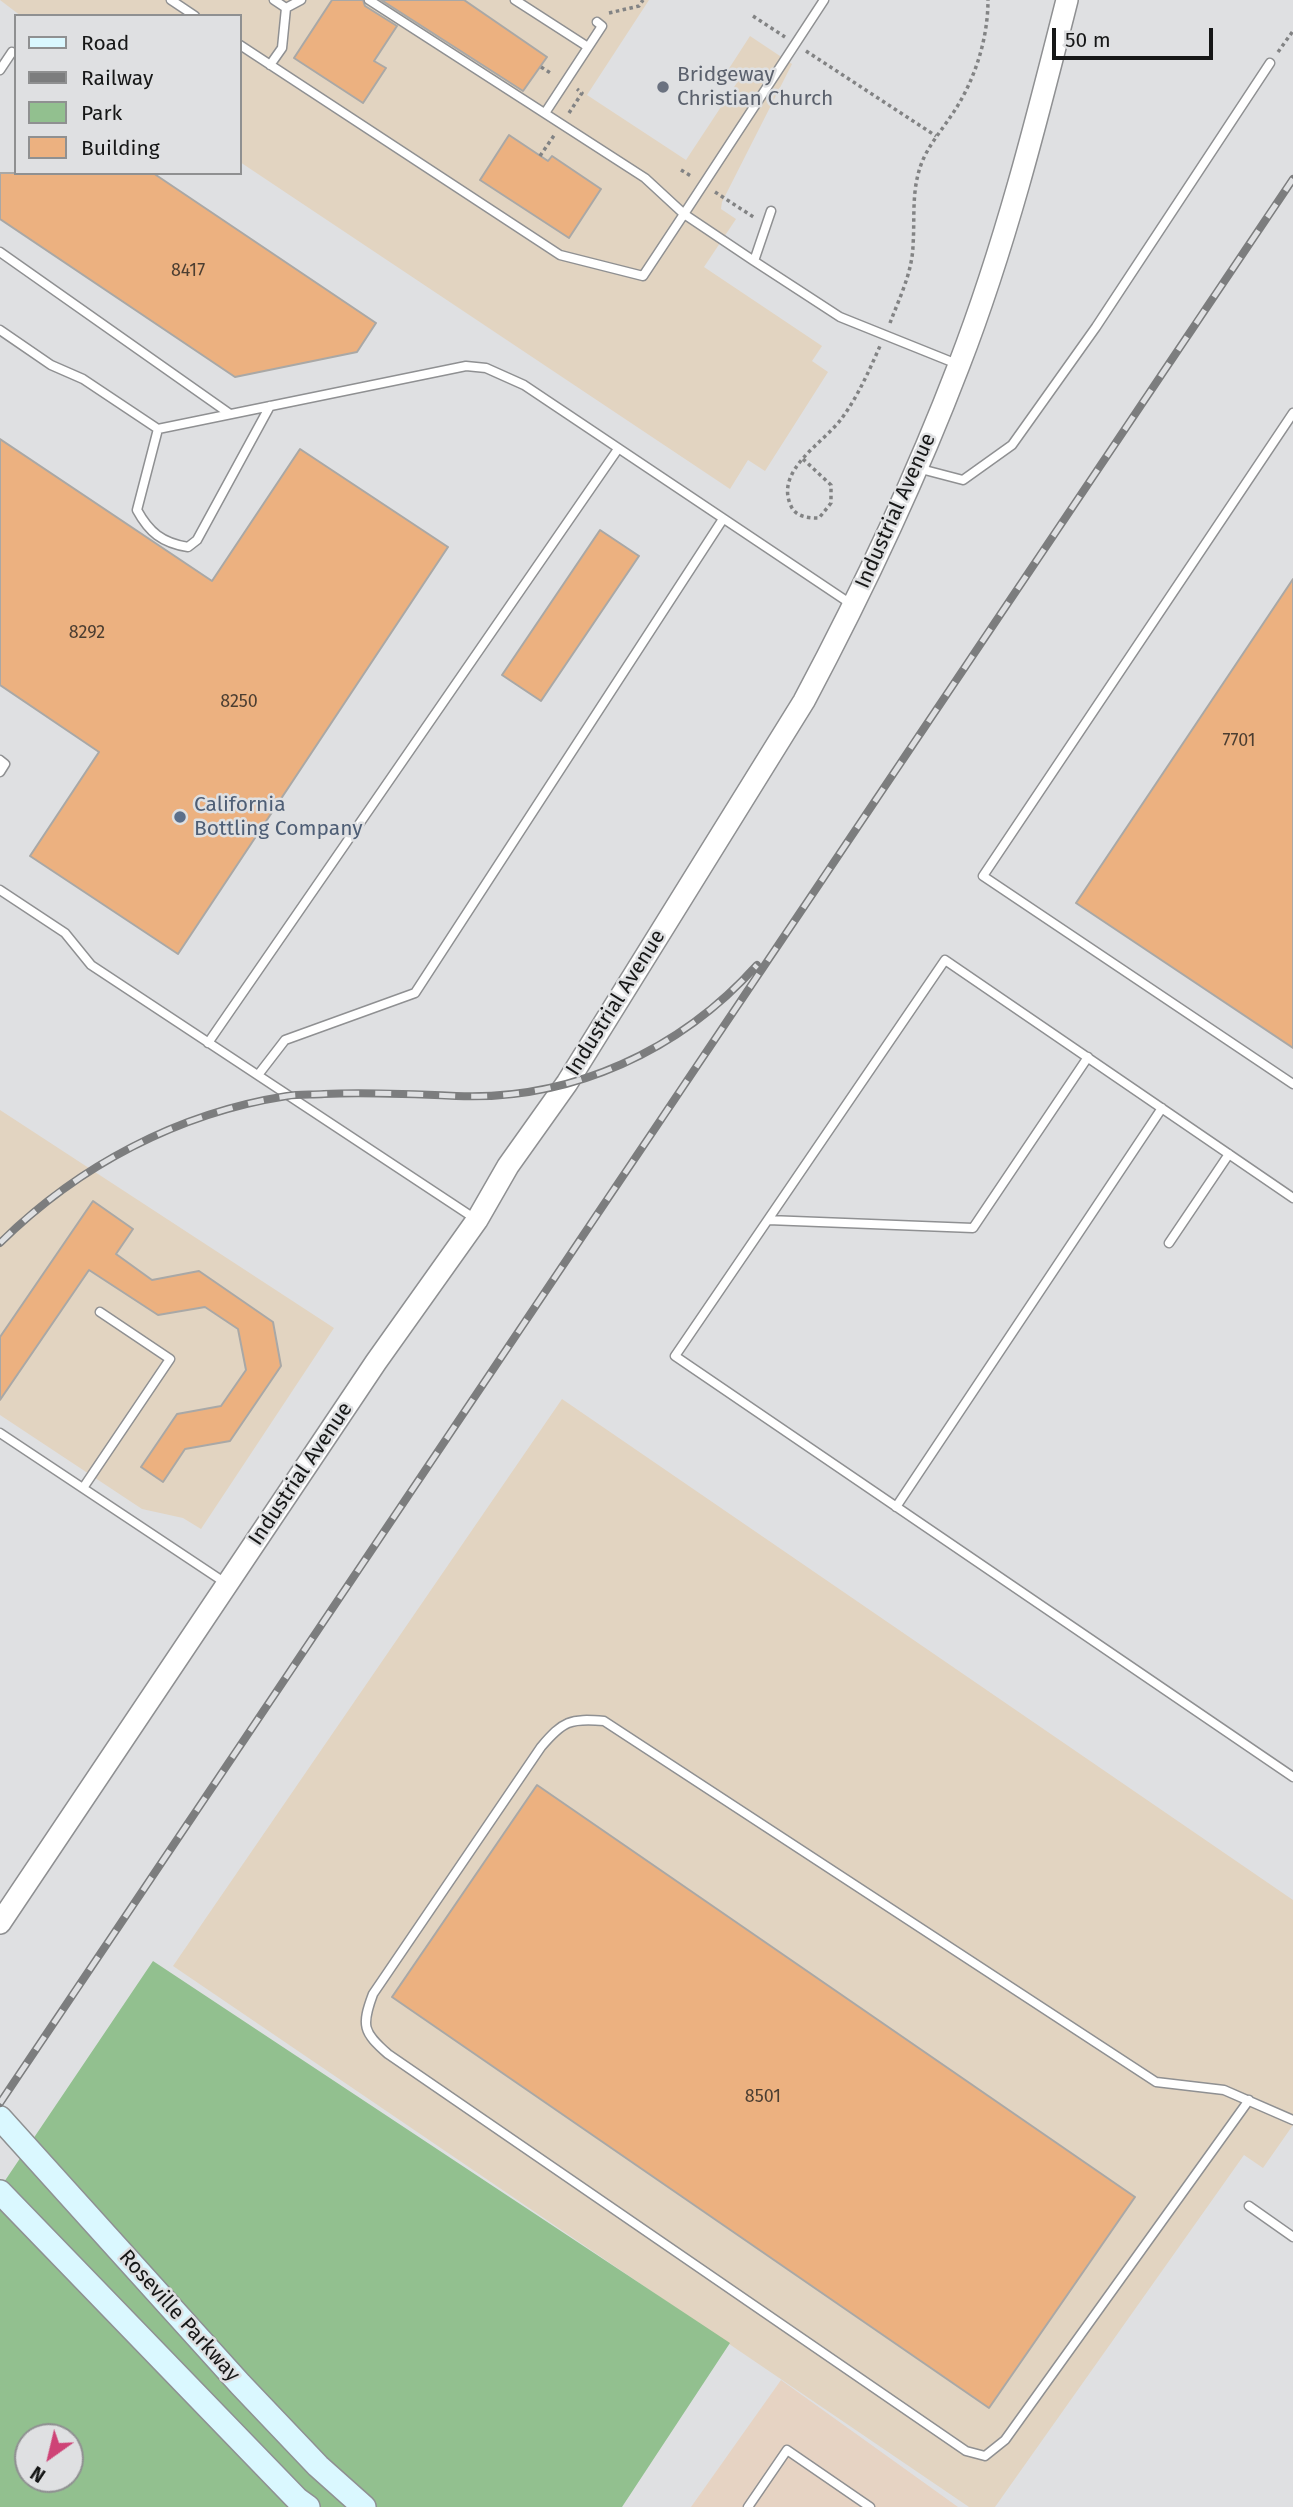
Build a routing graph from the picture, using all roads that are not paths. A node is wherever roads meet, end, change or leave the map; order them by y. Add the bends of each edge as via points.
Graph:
1 (171, 0) edge
2 (274, 0) edge
3 (301, 0) edge
4 (369, 0) edge
5 (515, 0) edge
6 (824, 0) edge
7 (1068, 0) edge
8 (286, 8) junction
9 (192, 14) edge
10 (597, 22) road end
11 (242, 46) edge
12 (588, 47) junction
13 (12, 52) dead end
14 (1270, 63) road end
15 (270, 65) junction
16 (0, 70) edge
17 (545, 113) junction
18 (771, 211) dead end
19 (684, 215) junction
20 (0, 252) edge
21 (754, 261) junction
22 (0, 330) edge
23 (960, 365) junction
24 (270, 406) junction
25 (1293, 413) edge
26 (230, 414) junction
27 (158, 429) junction
28 (618, 449) junction
29 (917, 468) junction
30 (723, 519) junction
31 (853, 606) junction
32 (0, 761) edge
33 (0, 772) edge
34 (0, 890) edge
35 (208, 1042) junction
36 (1088, 1057) junction
37 (258, 1075) junction
38 (1293, 1084) edge
39 (1162, 1108) junction
40 (1229, 1154) junction
41 (1293, 1198) edge
42 (477, 1220) junction
43 (768, 1220) junction
44 (1168, 1243) dead end
45 (100, 1312) dead end
46 (0, 1433) edge
47 (83, 1488) junction
48 (897, 1507) junction
49 (227, 1584) junction
50 (1293, 1777) edge
51 (0, 1923) edge
52 (1249, 2100) junction
53 (0, 2118) edge
54 (1293, 2120) edge
55 (0, 2192) edge
56 (1249, 2206) dead end
57 (1293, 2236) edge
58 (302, 2503) edge
59 (364, 2507) edge
60 (748, 2507) edge
61 (870, 2507) edge

1 - 9 lane
2 - 8 lane
3 - 8 lane
4 - 17 lane
5 - 12 lane
6 - 19 lane
7 - 23 street, Industrial Avenue via 1035,127
8 - 15 lane via 282,48
10 - 12 lane via 602,26
11 - 15 lane
12 - 17 lane
13 - 16 lane
14 - 29 lane via 1096,327 1012,445 962,480
15 - 19 lane via 560,255 643,276
17 - 19 lane via 645,178
18 - 21 lane
19 - 21 lane
20 - 26 lane
21 - 23 lane via 840,317
22 - 27 lane
23 - 29 street, Industrial Avenue
24 - 26 lane
24 - 27 lane via 197,540 188,547 171,544 146,527 136,510
24 - 28 lane via 466,366 486,369 524,386
25 - 38 lane via 983,876
26 - 27 lane
28 - 30 lane
28 - 35 lane
29 - 31 street, Industrial Avenue
30 - 31 lane
30 - 37 lane via 415,993 285,1040
31 - 42 street, Industrial Avenue via 774,750
32 - 33 lane via 5,764
34 - 35 lane via 65,933 91,965
35 - 37 lane
36 - 39 lane
36 - 43 lane via 973,1228
36 - 43 lane via 945,960
37 - 42 lane
39 - 40 lane
39 - 48 lane
40 - 41 lane
40 - 44 lane
42 - 49 street, Industrial Avenue
43 - 48 lane via 675,1356
45 - 47 lane via 170,1359
46 - 47 lane
47 - 49 lane
48 - 50 lane
49 - 51 street, Industrial Avenue
52 - 52 lane via 1224,2090 1156,2082 604,1721 581,1719 559,1727 541,1747 373,1994 365,2015 368,2037 388,2054 965,2451 985,2456 1005,2440
52 - 54 lane
53 - 59 main road, Roseville Parkway via 240,2384
55 - 58 main road, Roseville Parkway
56 - 57 lane
60 - 61 lane via 787,2450

